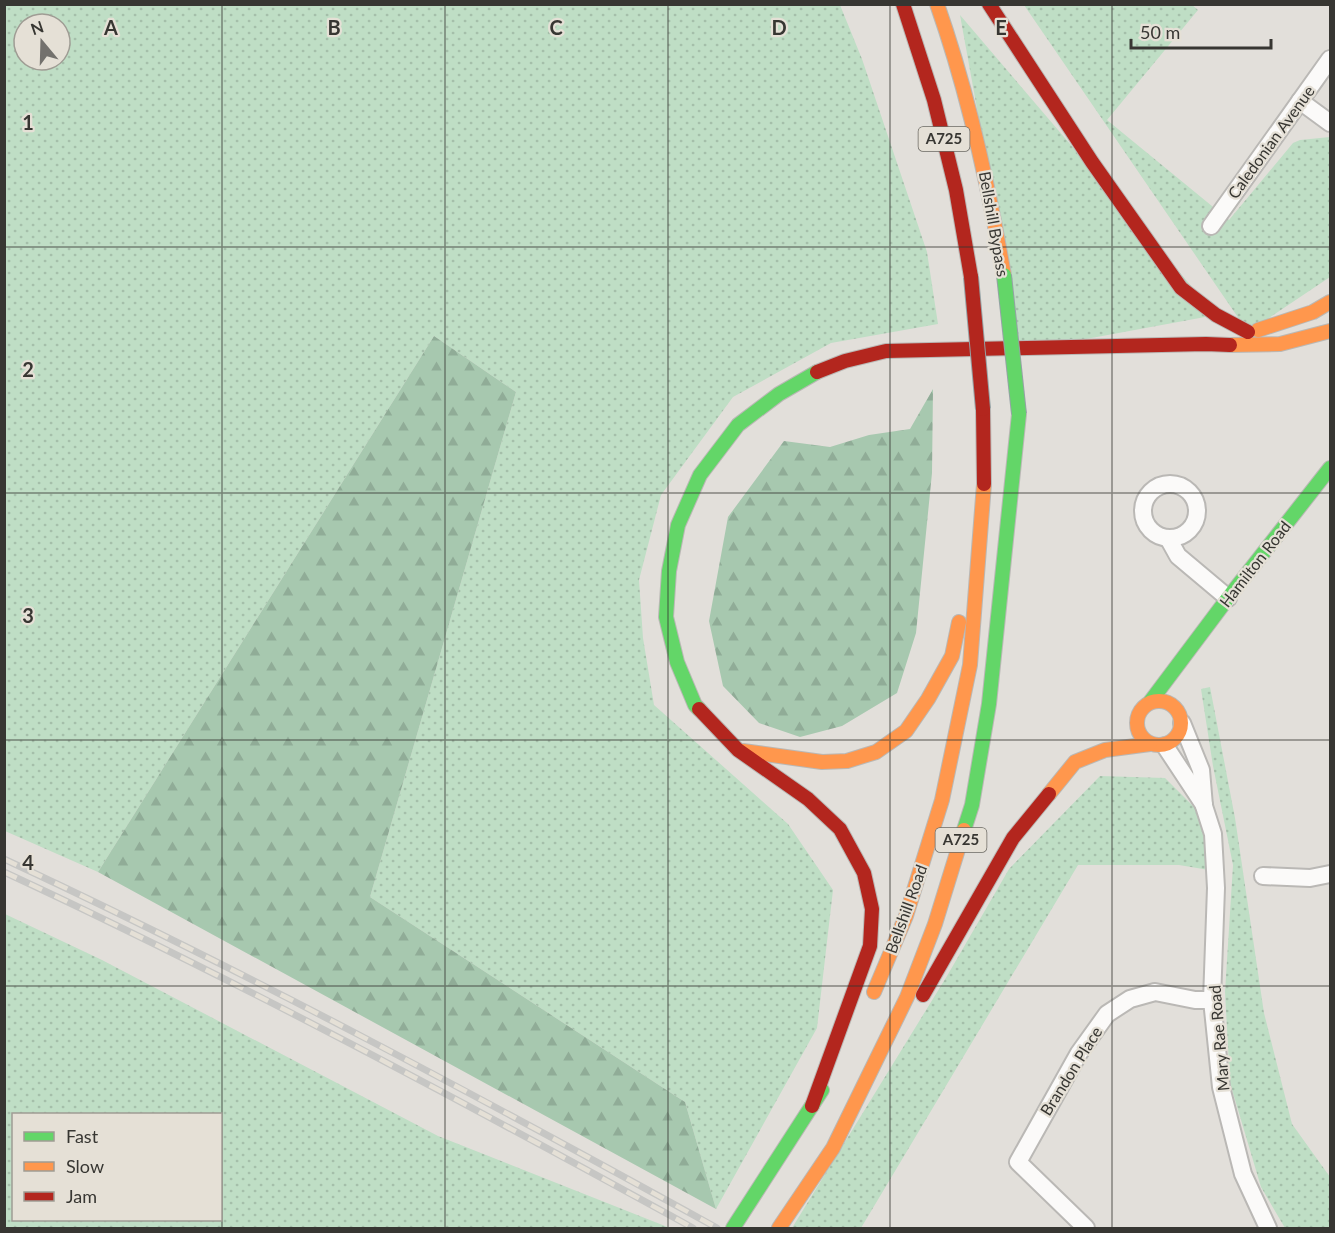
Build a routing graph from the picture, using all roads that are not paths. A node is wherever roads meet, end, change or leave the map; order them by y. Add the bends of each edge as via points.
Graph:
1 (903, 4) edge
2 (937, 4) edge
3 (989, 4) edge
4 (1330, 59) edge
5 (1300, 101) junction
6 (1330, 123) edge
7 (1211, 226) dead end
8 (1330, 302) edge
9 (1330, 331) edge
10 (1248, 333) junction
11 (1206, 344) junction
12 (983, 409) joint
13 (1018, 414) joint
14 (1330, 468) edge
15 (984, 493) junction
16 (1168, 538) dead end
17 (1228, 598) junction
18 (1181, 662) junction
19 (1150, 702) junction
20 (1182, 720) junction
21 (1157, 745) junction
22 (738, 750) junction
23 (1204, 806) junction
24 (1330, 874) edge
25 (1263, 876) dead end
26 (1212, 1000) junction
27 (868, 1007) dead end
28 (852, 1037) dead end
29 (812, 1106) junction
30 (833, 1148) junction
31 (736, 1224) edge
32 (779, 1228) edge
33 (1086, 1228) edge
34 (1268, 1228) edge

1 - 12 main road, Bellshill Bypass / A725, bridge via 956,190 971,277
2 - 13 main road, Bellshill Bypass / A725, bridge via 967,98 988,184 1004,275
3 - 10 main road via 1092,162 1181,288
4 - 5 street, Caledonian Avenue
5 - 6 street
5 - 7 street, Caledonian Avenue
8 - 10 main road via 1313,312
9 - 11 main road via 1280,344
10 - 11 main road
11 - 22 main road via 886,351 811,374 738,425 700,476 678,525 666,617 676,662 695,705
12 - 15 main road, Bellshill Road / A725
13 - 30 main road, Bellshill Road / A725 via 989,704 972,805 908,997
14 - 17 main road, Hamilton Road
15 - 22 main road via 952,656 906,731 876,752 847,761 822,762
15 - 27 main road, Bellshill Road / A725 via 970,665 942,800 906,916
16 - 17 street via 1178,556
17 - 18 main road, Hamilton Road
18 - 19 main road, Hamilton Road
18 - 20 main road
19 - 20 main road via 1165,701 1178,710
19 - 21 main road via 1137,719 1140,734
20 - 21 main road via 1178,736
20 - 23 street, Mary Rae Road via 1201,770
21 - 23 street, Mary Rae Road
21 - 30 main road via 1105,750 1076,762 1013,838
22 - 29 main road via 808,799 840,829 864,873 872,909 870,946
23 - 26 street, Mary Rae Road via 1213,834 1216,888
24 - 25 street via 1310,878
26 - 33 street, Brandon Place via 1155,992 1130,999 1107,1014 1079,1053 1018,1162
26 - 34 street, Mary Rae Road via 1221,1087 1243,1174
28 - 29 main road
29 - 31 main road
30 - 32 main road, Bellshill Road / A725

